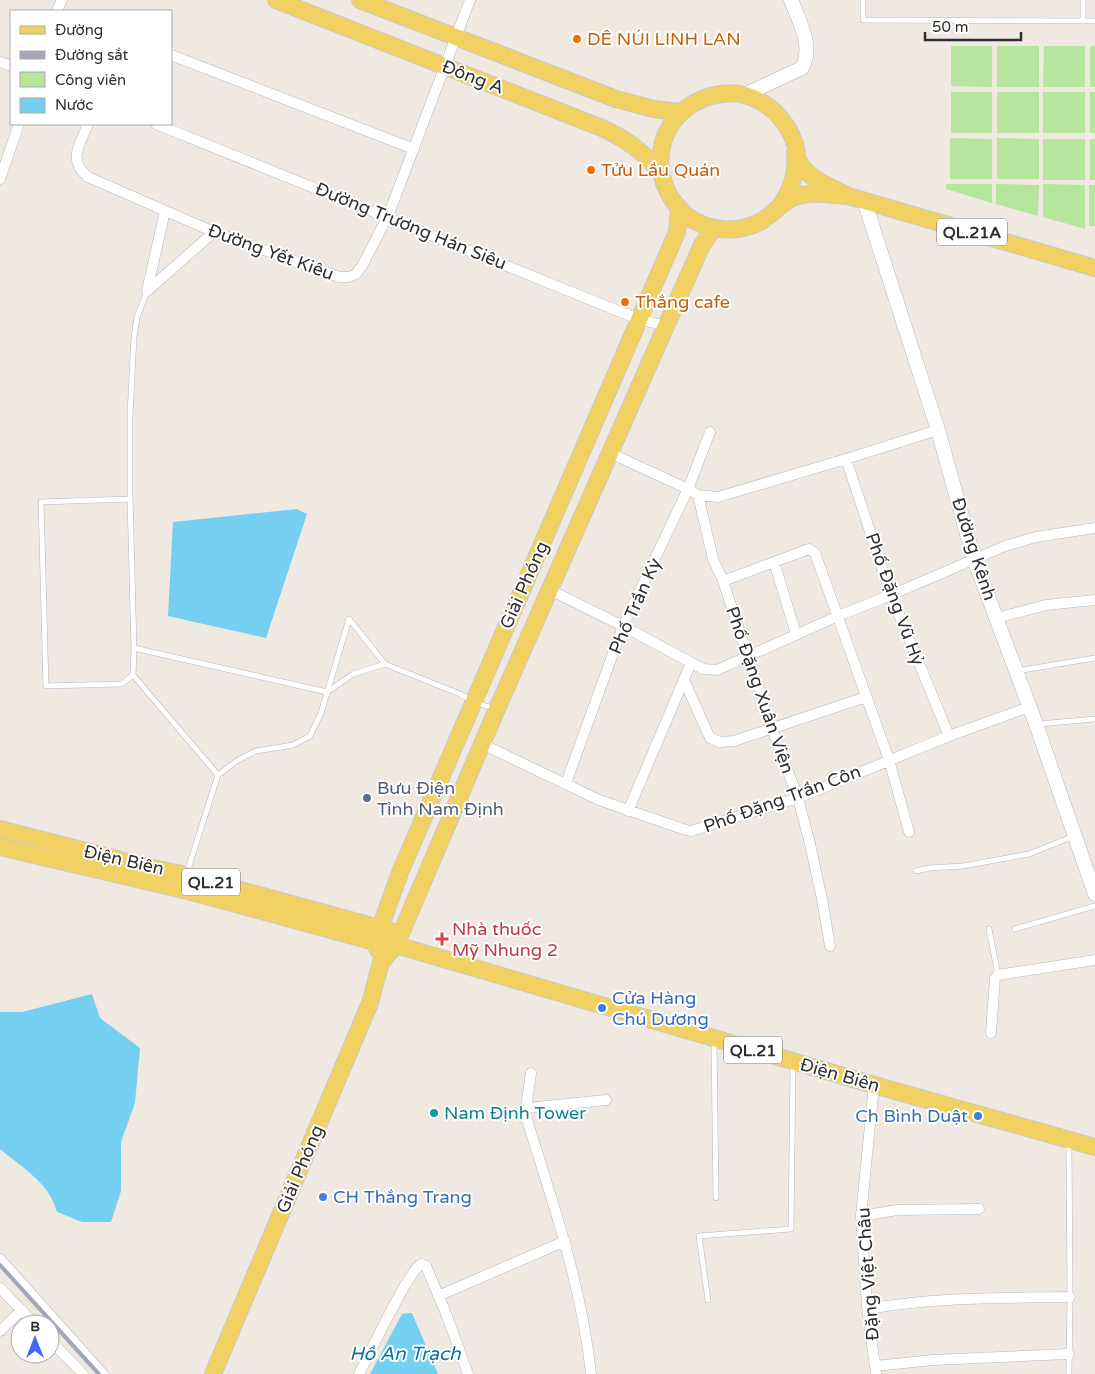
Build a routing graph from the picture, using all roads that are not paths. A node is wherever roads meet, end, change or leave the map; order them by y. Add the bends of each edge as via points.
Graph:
1 (276, 0) edge
2 (360, 0) edge
3 (470, 0) edge
4 (791, 0) edge
5 (863, 0) edge
6 (1083, 0) edge
7 (1083, 21) junction
8 (1095, 21) edge
9 (456, 38) junction
10 (172, 55) edge
11 (445, 67) junction
12 (744, 95) junction
13 (681, 112) junction
14 (19, 125) edge
15 (88, 125) edge
16 (159, 125) edge
17 (795, 144) junction
18 (414, 149) junction
19 (660, 171) junction
20 (0, 180) edge
21 (848, 196) junction
22 (864, 200) junction
23 (679, 209) junction
24 (776, 210) junction
25 (165, 211) junction
26 (388, 216) junction
27 (714, 228) junction
28 (214, 232) junction
29 (1095, 268) edge
30 (147, 291) junction
31 (638, 319) junction
32 (666, 326) junction
33 (938, 430) junction
34 (710, 432) dead end
35 (610, 453) junction
36 (846, 459) junction
37 (688, 489) junction
38 (698, 495) junction
39 (130, 500) junction
40 (1095, 528) edge
41 (974, 559) junction
42 (774, 562) junction
43 (722, 581) junction
44 (550, 590) junction
45 (891, 595) junction
46 (1095, 600) edge
47 (838, 616) junction
48 (997, 618) junction
49 (623, 626) junction
50 (796, 634) junction
51 (134, 648) junction
52 (746, 656) junction
53 (1095, 658) edge
54 (691, 663) junction
55 (384, 664) junction
56 (1016, 671) junction
57 (133, 675) junction
58 (684, 680) junction
59 (327, 692) junction
60 (866, 697) junction
61 (474, 702) junction
62 (1029, 707) junction
63 (496, 709) junction
64 (1095, 719) edge
65 (1036, 724) junction
66 (772, 729) junction
67 (949, 736) junction
68 (482, 744) junction
69 (889, 760) junction
70 (218, 775) junction
71 (566, 783) junction
72 (798, 798) junction
73 (628, 810) junction
74 (0, 829) edge
75 (909, 832) dead end
76 (1074, 835) junction
77 (0, 847) edge
78 (916, 871) dead end
79 (186, 875) junction
80 (1095, 894) edge
81 (1095, 906) edge
82 (989, 928) dead end
83 (1015, 929) dead end
84 (377, 935) junction
85 (399, 939) junction
86 (830, 946) dead end
87 (1095, 960) edge
88 (382, 962) junction
89 (998, 975) junction
90 (991, 1033) dead end
91 (714, 1038) junction
92 (793, 1062) junction
93 (531, 1073) dead end
94 (874, 1085) junction
95 (606, 1100) dead end
96 (526, 1108) junction
97 (1069, 1139) junction
98 (1095, 1147) edge
99 (716, 1198) dead end
100 (979, 1209) dead end
101 (861, 1216) junction
102 (564, 1241) junction
103 (0, 1258) edge
104 (0, 1288) edge
105 (438, 1296) junction
106 (1070, 1297) junction
107 (708, 1300) dead end
108 (868, 1309) junction
109 (22, 1310) junction
110 (26, 1314) edge
111 (0, 1331) edge
112 (60, 1350) edge
113 (1069, 1354) junction
114 (876, 1370) edge
115 (83, 1374) edge
116 (103, 1374) edge
117 (213, 1374) edge
118 (359, 1374) edge
119 (468, 1374) edge
120 (590, 1374) edge
121 (1069, 1374) edge

1 - 11 main road, Đông A
2 - 9 main road, Đông A
3 - 9 street, Đường Yết Kiêu
4 - 12 street via 807,44 807,59 802,68
5 - 7 lane via 863,20
6 - 7 lane
7 - 8 lane
9 - 11 street, Đường Yết Kiêu
9 - 13 main road, Đông A via 616,99
10 - 18 street
11 - 18 street, Đường Yết Kiêu
11 - 19 main road, Đông A via 625,139 642,151
12 - 13 main road via 721,93 699,100
12 - 17 main road via 766,104 784,121
13 - 19 main road via 665,136
14 - 20 street
15 - 25 street, Đường Yết Kiêu via 75,157 82,172
16 - 26 street, Đường Trương Hán Siêu
17 - 21 main road via 798,162 811,176
17 - 24 main road via 797,168 790,192
18 - 26 street, Đường Yết Kiêu
19 - 23 main road via 666,191
21 - 22 main road, QL.21A
21 - 24 main road via 809,194 793,197
22 - 29 main road, QL.21A
22 - 33 street, Đường Kênh
23 - 27 main road via 698,223
23 - 31 main road, Giải Phóng via 676,232
24 - 27 main road via 758,223 737,229
25 - 28 street, Đường Yết Kiêu
25 - 30 street
26 - 28 street, Đường Yết Kiêu via 362,266 349,277 339,277
26 - 31 street, Đường Trương Hán Siêu
27 - 32 main road, Giải Phóng via 702,245
28 - 30 street
30 - 39 lane via 134,336
31 - 32 street, Đường Trương Hán Siêu
31 - 61 main road, Giải Phóng
32 - 35 main road, Giải Phóng
33 - 36 street
33 - 41 street, Đường Kênh
34 - 37 street, Phố Trần Kỳ
35 - 37 street
35 - 44 main road, Giải Phóng
36 - 38 street via 718,497
36 - 45 street, Phố Đặng Vũ Hỷ
37 - 38 street
37 - 49 street, Phố Trần Kỳ
38 - 43 street, Phố Đặng Xuân Viện
39 - 51 lane
39 - 57 lane via 41,502 46,686 122,684
40 - 41 street via 1036,537
41 - 45 street
41 - 48 street, Đường Kênh
42 - 43 street
42 - 47 street via 809,549 815,552
42 - 50 street
43 - 52 street, Phố Đặng Xuân Viện
44 - 49 street
44 - 63 main road, Giải Phóng
45 - 47 street
45 - 67 street, Phố Đặng Vũ Hỷ
46 - 48 street via 1046,606
47 - 50 street
47 - 60 street
48 - 56 street, Đường Kênh
49 - 54 street
49 - 71 street, Phố Trần Kỳ
50 - 52 street
51 - 57 lane
51 - 59 lane
52 - 54 street via 717,670 703,669
52 - 66 street, Phố Đặng Xuân Viện
53 - 56 lane
54 - 58 street
55 - 59 lane via 353,674
55 - 59 lane via 349,619
55 - 61 lane
56 - 62 street, Đường Kênh
57 - 70 lane
58 - 66 street via 710,738 720,742 734,741
58 - 73 street
59 - 70 lane via 310,736 294,745 256,751
60 - 66 street
60 - 69 street
61 - 63 lane
61 - 84 main road, Giải Phóng via 401,870
62 - 65 street, Đường Kênh
62 - 67 street, Phố Đặng Trần Côn
63 - 68 main road, Giải Phóng
64 - 65 lane
65 - 76 street, Đường Kênh
66 - 72 street, Phố Đặng Xuân Viện
67 - 69 street, Phố Đặng Trần Côn
68 - 71 street, Phố Đặng Trần Côn
68 - 85 main road, Giải Phóng
69 - 72 street, Phố Đặng Trần Côn
69 - 75 street
70 - 79 lane
71 - 73 street, Phố Đặng Trần Côn
72 - 73 street, Phố Đặng Trần Côn via 691,831
72 - 86 street, Phố Đặng Xuân Viện
74 - 79 main road, Điện Biên / QL.21
76 - 78 lane via 1029,854
76 - 80 street, Đường Kênh
77 - 84 main road, Điện Biên / QL.21
79 - 84 main road, Điện Biên / QL.21
81 - 83 lane
82 - 89 lane
84 - 85 main road, Điện Biên / QL.21
84 - 88 main road
85 - 88 main road, Giải Phóng
85 - 91 main road, Điện Biên / QL.21 via 412,951
87 - 89 street
88 - 117 main road, Giải Phóng via 370,1003
89 - 90 street via 995,978
91 - 92 main road, Điện Biên / QL.21
91 - 99 lane
92 - 94 main road, Điện Biên / QL.21
92 - 107 lane via 791,1229 699,1236
93 - 96 street
94 - 97 main road, Điện Biên / QL.21
94 - 101 street, Đặng Việt Châu
95 - 96 street
96 - 102 street
97 - 98 main road, Điện Biên / QL.21
97 - 106 lane
100 - 101 street via 897,1210
101 - 108 street, Đặng Việt Châu
102 - 105 street
102 - 120 street via 585,1330
103 - 116 street
104 - 109 street
105 - 118 street via 426,1266 416,1267
105 - 119 street
106 - 108 street via 958,1299
106 - 113 lane
108 - 114 street, Đặng Việt Châu
109 - 110 street
109 - 111 street
112 - 115 street
113 - 114 street via 933,1360
113 - 121 lane

